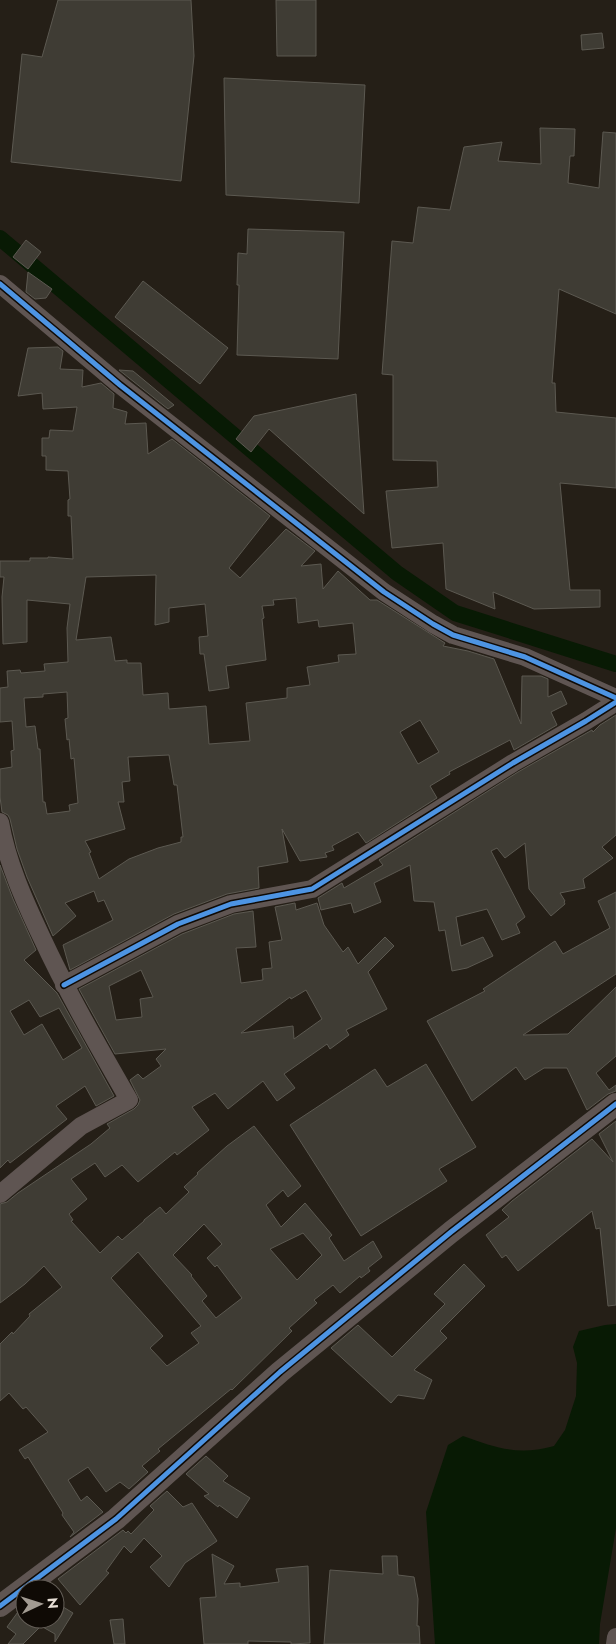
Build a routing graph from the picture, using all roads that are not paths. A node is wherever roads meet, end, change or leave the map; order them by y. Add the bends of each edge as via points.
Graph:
1 (0, 284) edge
2 (616, 698) edge
3 (616, 702) edge
4 (0, 822) edge
5 (64, 984) junction
6 (616, 1104) edge
7 (0, 1194) edge
8 (0, 1606) edge
9 (616, 1636) edge
10 (615, 1644) edge

1 - 2 street via 120,385 384,592 453,635 525,657
3 - 5 street via 312,889 232,904 178,924
4 - 5 street via 25,902
5 - 7 street via 129,1100 81,1126
6 - 8 street via 451,1232 280,1372 116,1519
9 - 10 street

